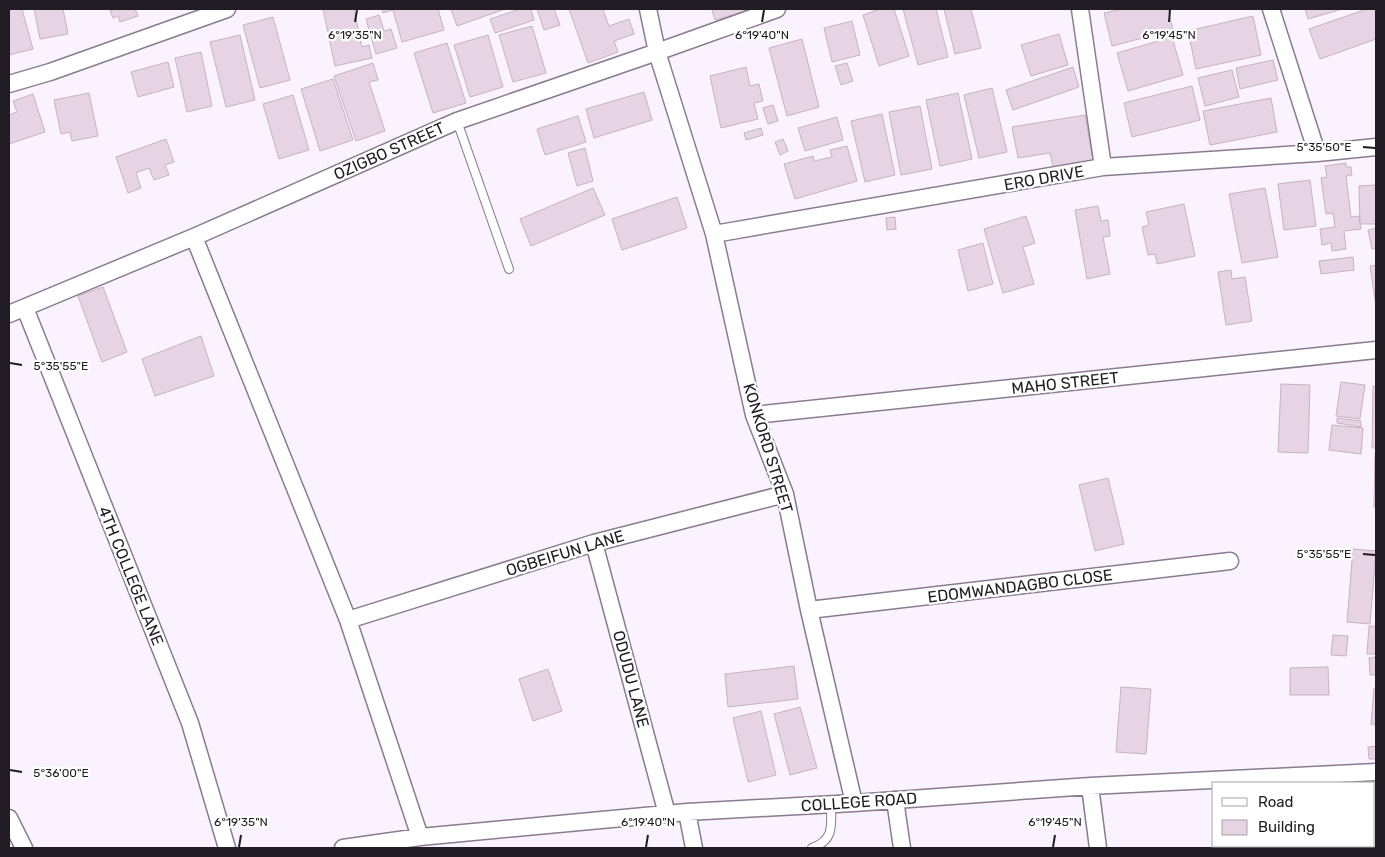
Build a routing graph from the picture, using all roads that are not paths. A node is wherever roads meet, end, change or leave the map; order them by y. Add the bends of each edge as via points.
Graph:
1 (227, 9) edge
2 (648, 9) edge
3 (777, 9) edge
4 (1080, 9) edge
5 (1271, 9) edge
6 (657, 52) junction
7 (9, 84) edge
8 (457, 122) junction
9 (1376, 147) edge
10 (1317, 153) junction
11 (1103, 167) junction
12 (714, 234) junction
13 (194, 237) junction
14 (508, 269) dead end
15 (25, 308) junction
16 (9, 314) edge
17 (1376, 350) edge
18 (754, 415) junction
19 (785, 494) junction
20 (594, 543) junction
21 (1230, 561) dead end
22 (809, 610) junction
23 (348, 620) junction
24 (1376, 772) edge
25 (1090, 786) junction
26 (895, 800) junction
27 (854, 803) junction
28 (831, 805) junction
29 (687, 812) junction
30 (667, 814) junction
31 (9, 818) edge
32 (420, 837) junction
33 (454, 842) edge
34 (24, 848) edge
35 (227, 848) edge
36 (343, 848) edge
37 (694, 848) edge
38 (812, 848) edge
39 (902, 848) edge
40 (1098, 848) edge

1 - 7 street
2 - 6 street, KONKORD STREET
3 - 6 street, OZIGBO STREET
4 - 11 street
5 - 10 street
6 - 8 street, OZIGBO STREET
6 - 12 street, KONKORD STREET
8 - 13 street, OZIGBO STREET
8 - 14 lane
9 - 10 street, ERO DRIVE
10 - 11 street, ERO DRIVE
11 - 12 street, ERO DRIVE
12 - 18 street, KONKORD STREET
13 - 15 street, OZIGBO STREET
13 - 23 street
15 - 16 street, OZIGBO STREET
15 - 35 street, 4TH COLLEGE LANE via 190,723
17 - 18 street, MAHO STREET
18 - 19 street, KONKORD STREET
19 - 20 street, OGBEIFUN LANE
19 - 22 street, KONKORD STREET
20 - 23 street, OGBEIFUN LANE
20 - 30 street, ODUDU LANE
21 - 22 street, EDOMWANDAGBO CLOSE
22 - 27 street, KONKORD STREET
23 - 32 street
24 - 25 street, COLLEGE ROAD
25 - 26 street, COLLEGE ROAD
25 - 40 street
26 - 27 street, COLLEGE ROAD
26 - 39 street
27 - 28 street, COLLEGE ROAD
28 - 29 street, COLLEGE ROAD
28 - 38 lane via 828,839
29 - 30 street, COLLEGE ROAD
29 - 37 street
30 - 33 street, COLLEGE ROAD
31 - 34 street
32 - 33 street, COLLEGE ROAD
32 - 36 street, COLLEGE ROAD

